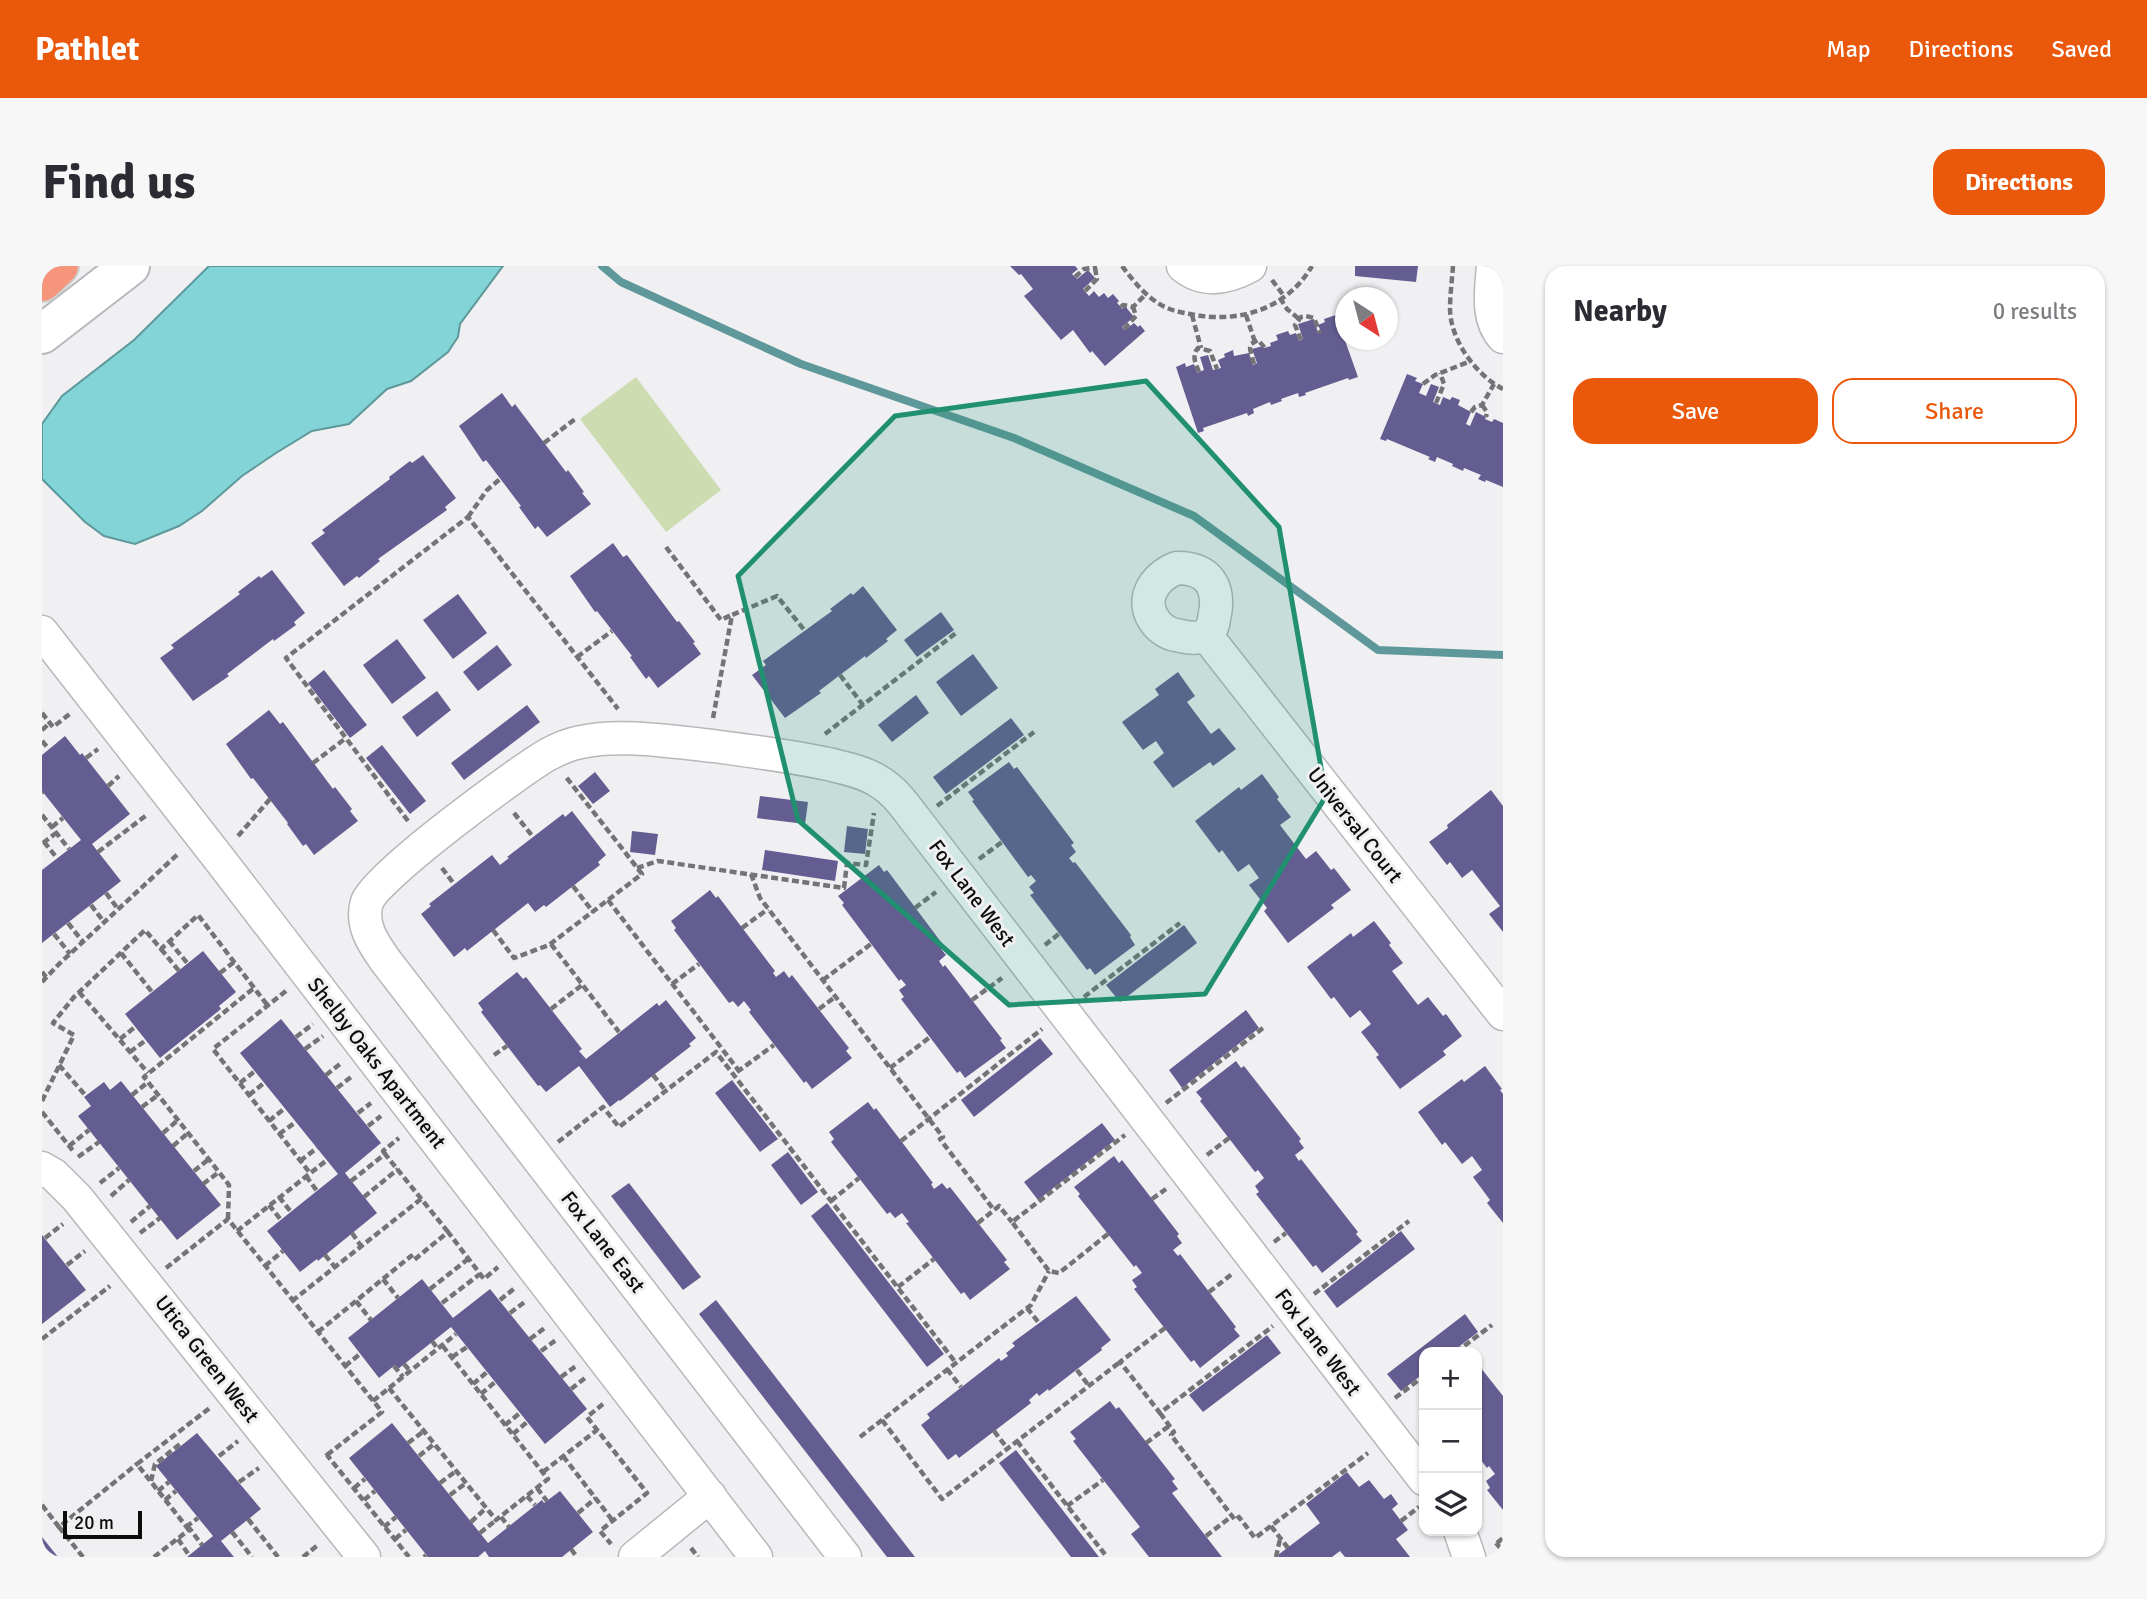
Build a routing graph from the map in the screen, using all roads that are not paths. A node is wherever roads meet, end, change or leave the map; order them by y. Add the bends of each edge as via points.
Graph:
1 (59, 266) edge
2 (130, 266) edge
3 (1183, 266) edge
4 (1493, 266) edge
5 (1259, 270) edge
6 (42, 282) edge
7 (42, 334) edge
8 (1503, 337) edge
9 (42, 632) edge
10 (1206, 635) dead end
11 (366, 924) joint
12 (1503, 1014) edge
13 (42, 1168) edge
14 (1419, 1485) edge
15 (710, 1496) junction
16 (1462, 1536) edge
17 (626, 1554) edge
18 (364, 1557) edge
19 (756, 1557) edge
20 (845, 1557) edge
21 (1469, 1557) edge

1 - 6 highway
2 - 7 street
3 - 5 street via 1197,275 1217,278
4 - 8 street via 1493,318
9 - 15 street, Shelby Oaks Apartment
10 - 12 street, Universal Court
11 - 14 street, Fox Lane West via 367,901 392,873 503,786 546,756 579,742 606,738 782,754 877,780 915,819
11 - 20 street, Fox Lane East via 385,960
13 - 18 street, Utica Green West via 77,1198
15 - 17 street
15 - 19 street, Shelby Oaks Apartment
16 - 21 street

